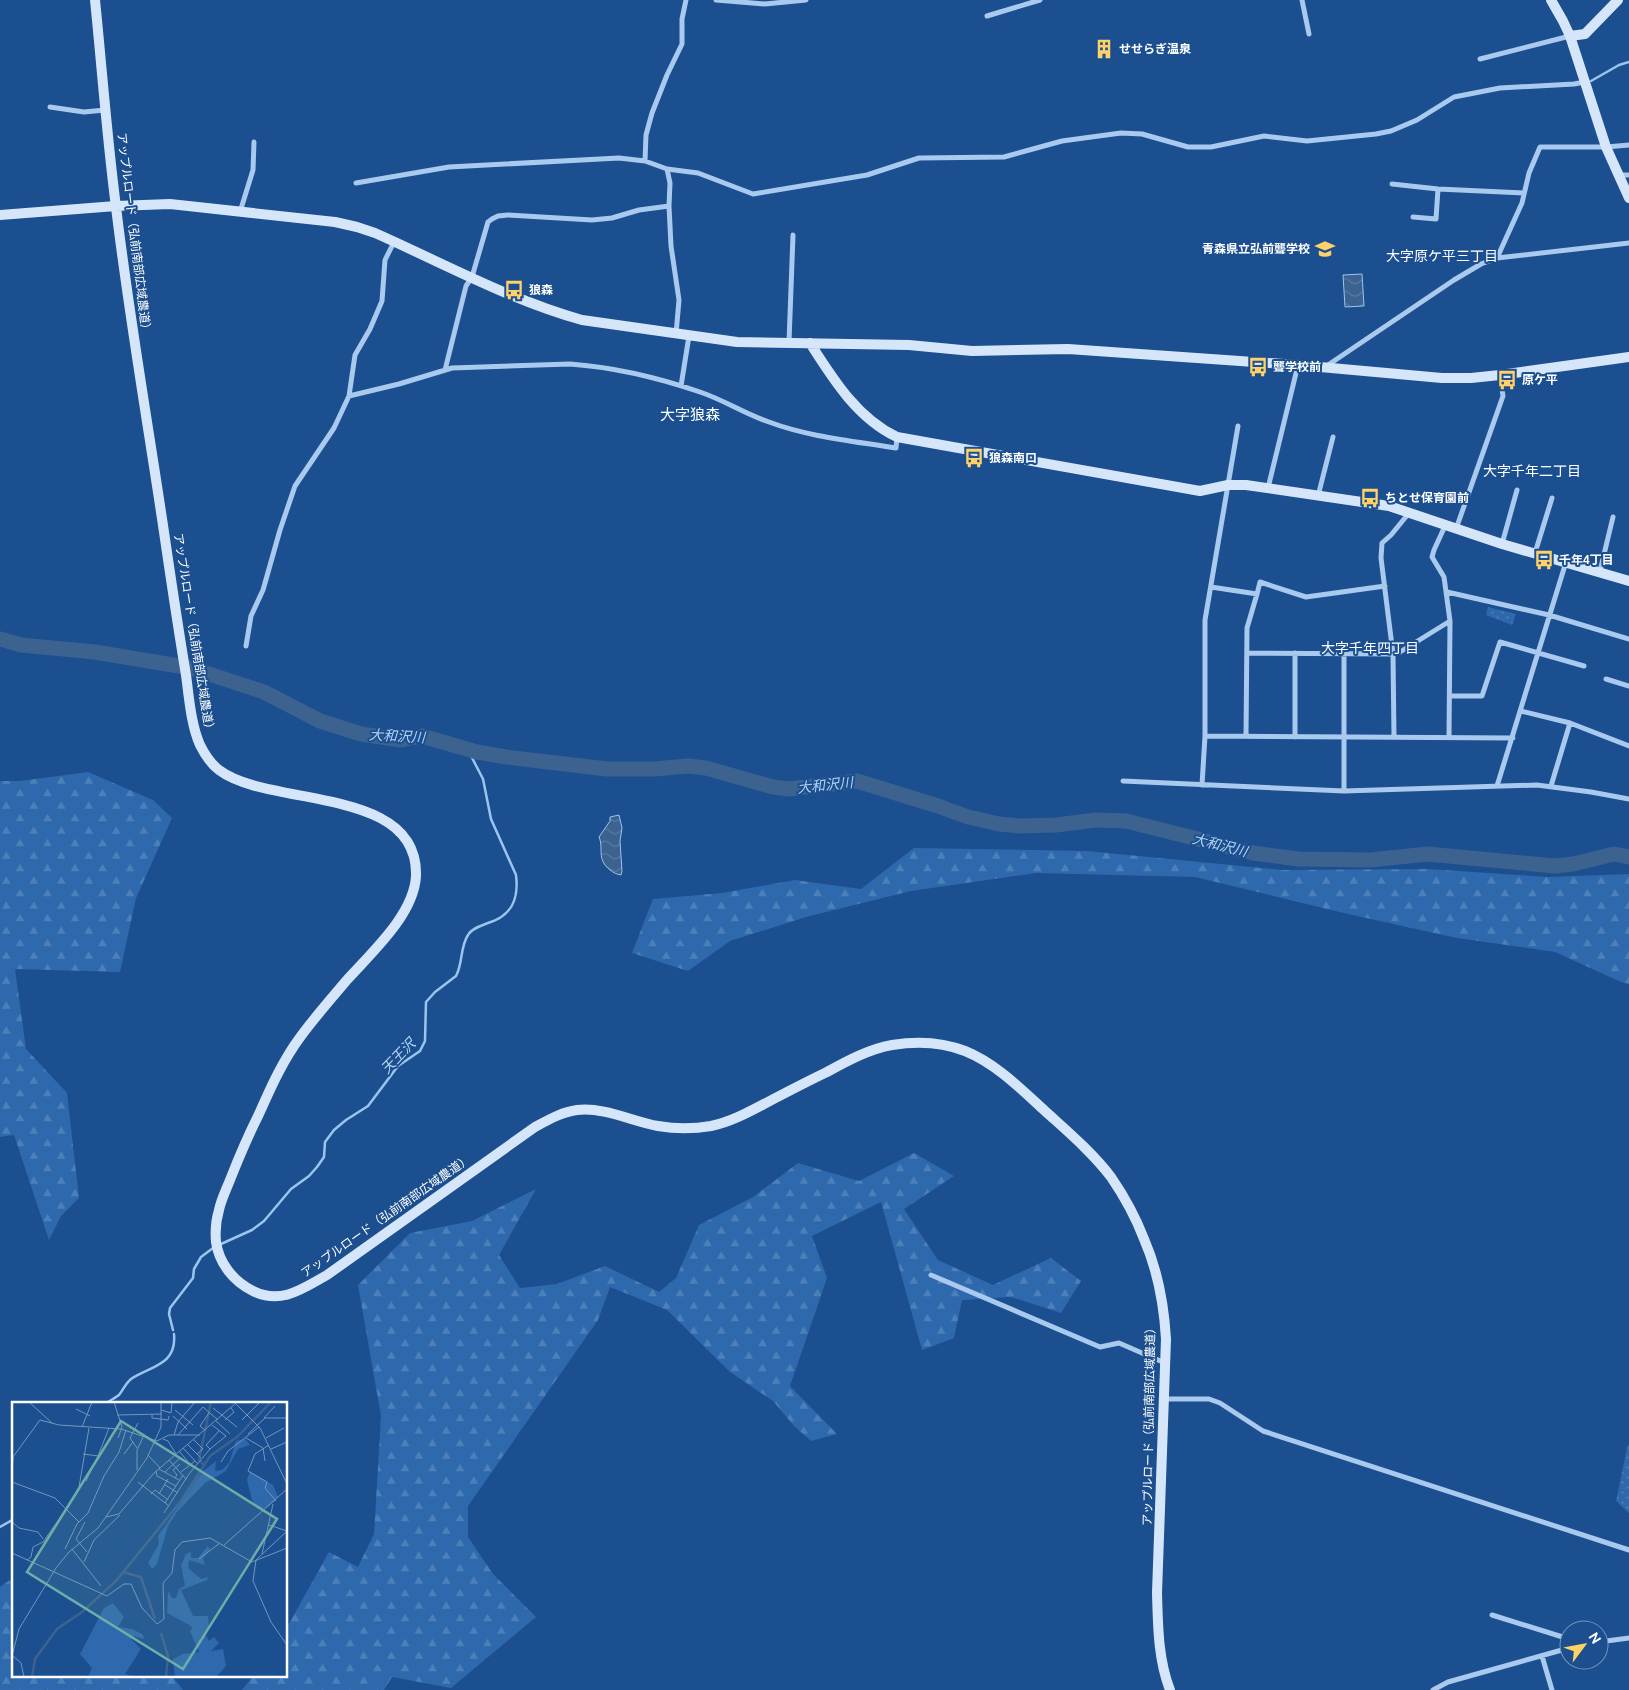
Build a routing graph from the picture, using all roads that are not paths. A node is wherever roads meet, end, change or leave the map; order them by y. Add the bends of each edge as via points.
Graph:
1 (94, 0) edge
2 (686, 0) edge
3 (716, 0) edge
4 (806, 0) edge
5 (1040, 0) edge
6 (1302, 0) edge
7 (1551, 0) edge
8 (1618, 0) edge
9 (1016, 3) edge
10 (987, 16) dead end
11 (1309, 34) dead end
12 (1570, 36) junction
13 (1480, 59) dead end
14 (1586, 82) junction
15 (50, 107) dead end
16 (105, 110) junction
17 (254, 142) dead end
18 (1629, 145) edge
19 (1606, 147) junction
20 (644, 161) junction
21 (667, 169) junction
22 (1624, 175) edge
23 (356, 183) dead end
24 (1392, 184) dead end
25 (1438, 189) junction
26 (1524, 193) junction
27 (1629, 198) edge
28 (116, 206) junction
29 (669, 206) junction
30 (240, 212) junction
31 (0, 215) edge
32 (1413, 217) dead end
33 (793, 234) dead end
34 (394, 241) junction
35 (1629, 243) edge
36 (1497, 258) junction
37 (472, 277) junction
38 (676, 334) junction
39 (689, 336) junction
40 (789, 342) junction
41 (810, 343) junction
42 (1629, 357) edge
43 (1298, 365) junction
44 (1323, 368) junction
45 (445, 370) junction
46 (1500, 375) junction
47 (681, 386) junction
48 (349, 396) junction
49 (1238, 426) dead end
50 (898, 437) junction
51 (1333, 437) dead end
52 (1228, 485) junction
53 (1268, 489) junction
54 (1517, 490) dead end
55 (1318, 496) junction
56 (1552, 498) dead end
57 (1410, 513) junction
58 (1613, 517) dead end
59 (1445, 526) junction
60 (1455, 530) junction
61 (1502, 544) junction
62 (1536, 553) junction
63 (1566, 562) junction
64 (1600, 571) junction
65 (1629, 581) edge
66 (1385, 586) junction
67 (1211, 587) junction
68 (1447, 592) junction
69 (1257, 594) junction
70 (1550, 615) junction
71 (1450, 621) junction
72 (1629, 639) edge
73 (246, 646) dead end
74 (1247, 652) junction
75 (1295, 653) junction
76 (1344, 653) junction
77 (1538, 653) junction
78 (1393, 654) junction
79 (1584, 666) dead end
80 (1606, 679) dead end
81 (1629, 686) edge
82 (1450, 696) junction
83 (1521, 711) junction
84 (1570, 723) junction
85 (1205, 736) junction
86 (1246, 736) junction
87 (1295, 737) junction
88 (1344, 737) junction
89 (1394, 737) junction
90 (1449, 737) junction
91 (1513, 738) junction
92 (1629, 746) edge
93 (1123, 781) dead end
94 (1202, 785) junction
95 (1497, 786) junction
96 (1551, 786) junction
97 (1344, 791) junction
98 (1629, 799) edge
99 (931, 1275) dead end
100 (1165, 1363) junction
101 (1164, 1399) junction
102 (1629, 1550) edge
103 (1492, 1615) dead end
104 (1559, 1636) edge
105 (1629, 1638) edge
106 (1609, 1641) edge
107 (1559, 1651) edge
108 (1542, 1656) junction
109 (1170, 1690) edge
110 (1433, 1690) edge
111 (1552, 1690) edge

1 - 16 street, アップルロード（弘前南部広域農道）
2 - 20 street via 682,44 652,113
3 - 4 street via 765,4
5 - 9 street
6 - 11 street
7 - 12 street
8 - 12 street via 1585,34
9 - 10 street
12 - 13 street
12 - 14 street
14 - 19 street
14 - 21 street via 1500,88 1454,97 1417,120 1376,134 1307,141 1264,136 1212,147 1188,147 1142,134 1121,133 1056,142 1004,157 919,158 867,175 753,194 712,177
15 - 16 street via 84,112
16 - 28 street, アップルロード（弘前南部広域農道）
17 - 30 street via 252,170
18 - 19 street
19 - 22 street
19 - 26 street via 1540,147 1528,173
20 - 21 street
20 - 23 street via 611,158 475,165
21 - 29 street
22 - 27 street
24 - 25 street
25 - 26 street
25 - 32 street via 1436,220
26 - 36 street
28 - 30 street via 170,204
28 - 31 street
28 - 100 street, アップルロード（弘前南部広域農道） via 197,739 218,769 228,776 248,784 379,816 400,833 416,868 416,882 405,910 298,1040 281,1067 242,1148 219,1208 216,1225 219,1255 229,1272 252,1291 269,1297 286,1296 300,1290 327,1275 535,1127 557,1116 577,1110 600,1111 657,1126 712,1126 744,1114 872,1051 905,1043 928,1042 965,1051 1003,1074 1076,1139 1111,1178 1136,1220 1152,1261 1164,1315
29 - 37 street via 592,220 498,216 488,222
29 - 38 street via 679,300
30 - 34 street via 346,224
33 - 40 street
34 - 37 street
34 - 48 street via 385,260 382,301 355,355
35 - 36 street
36 - 44 street via 1454,280
37 - 38 street via 559,314
37 - 45 street via 466,286
38 - 39 street
39 - 40 street via 737,342
39 - 47 street
40 - 41 street
41 - 43 street via 908,345 972,351 1068,349
41 - 50 street via 849,399 882,428
42 - 46 street
43 - 44 street
43 - 53 street
44 - 46 street via 1442,378
45 - 47 street via 570,364
45 - 48 street
46 - 60 street via 1503,396
47 - 50 street via 797,431 896,448
48 - 73 street via 334,428 295,486 251,616
49 - 52 street
50 - 52 street via 1200,491
51 - 55 street
52 - 53 street
52 - 67 street
53 - 55 street
54 - 61 street
55 - 57 street via 1389,506
56 - 62 street
57 - 59 street
57 - 66 street via 1382,543
58 - 64 street
59 - 60 street
59 - 68 street via 1432,557 1444,577
60 - 61 street
61 - 62 street
62 - 63 street
63 - 64 street
63 - 70 street
64 - 65 street
66 - 69 street via 1306,598 1260,582
66 - 78 street
67 - 69 street
67 - 85 street via 1205,620
68 - 70 street
68 - 71 street
69 - 74 street via 1247,628
70 - 72 street
70 - 77 street
71 - 78 street
71 - 82 street
74 - 75 street
74 - 86 street
75 - 76 street
75 - 87 street
76 - 78 street
76 - 88 street
77 - 79 street
77 - 82 street via 1500,642 1482,696
77 - 83 street
78 - 89 street
80 - 81 street
82 - 90 street
83 - 84 street
83 - 91 street
84 - 92 street
84 - 96 street
85 - 86 street
85 - 94 street
86 - 87 street
87 - 88 street
88 - 89 street
88 - 97 street
89 - 90 street
90 - 91 street
91 - 95 street
93 - 94 street
94 - 97 street
95 - 96 street
95 - 97 street
96 - 98 street
99 - 100 street via 1100,1347 1119,1342
100 - 101 street, アップルロード（弘前南部広域農道）
101 - 102 street via 1209,1399 1263,1431
101 - 109 street, アップルロード（弘前南部広域農道） via 1157,1593 1160,1652
103 - 104 street
105 - 106 street
107 - 108 street
108 - 110 street via 1448,1682
108 - 111 street

